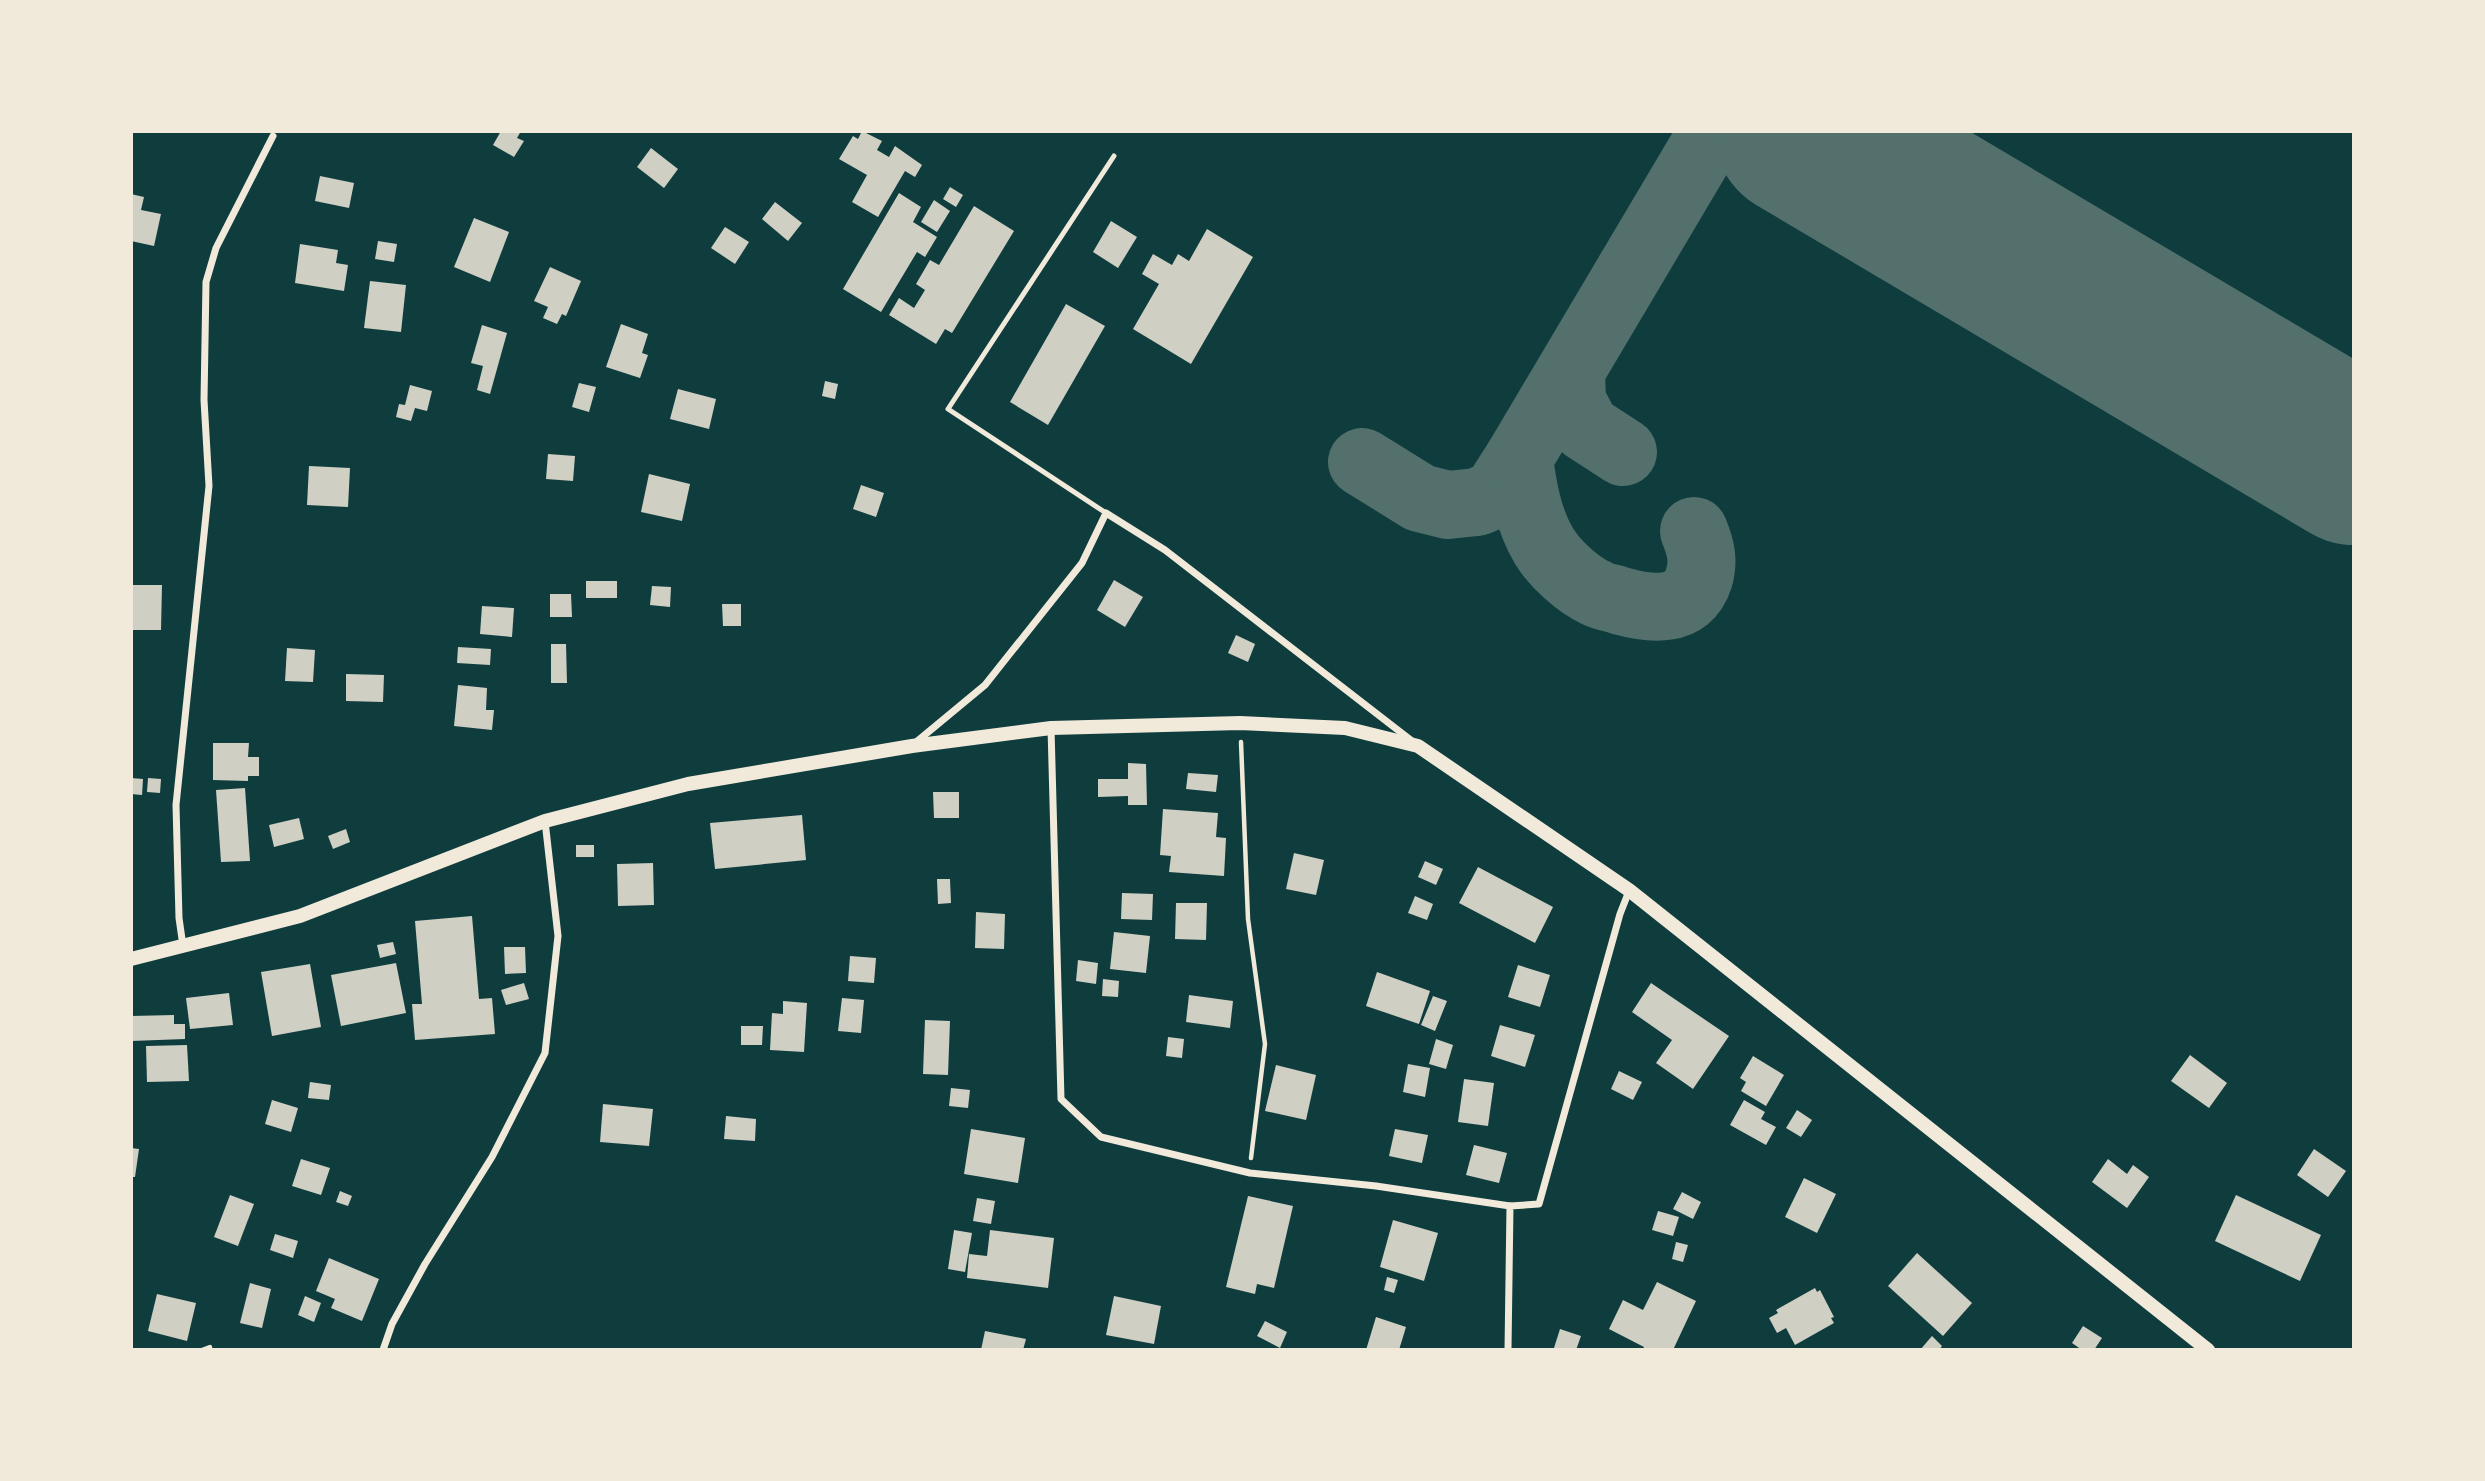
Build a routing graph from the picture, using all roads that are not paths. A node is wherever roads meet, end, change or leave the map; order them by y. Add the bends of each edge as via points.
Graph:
1 (273, 136) dead end
2 (1114, 156) dead end
3 (1106, 513) junction
4 (1051, 728) junction
5 (912, 746) junction
6 (1418, 746) junction
7 (545, 821) junction
8 (1629, 890) junction
9 (183, 946) junction
10 (131, 959) edge
11 (1510, 1206) junction
12 (383, 1350) edge
13 (1508, 1350) edge
14 (2208, 1350) edge

1 - 9 street via 216,248 206,282 204,400 209,486 176,805
2 - 3 lane via 948,409
3 - 5 street via 1082,564 985,685
3 - 6 street via 1165,550
4 - 5 main road
4 - 6 main road via 1240,723 1345,728
4 - 11 street via 1061,1099 1101,1137 1250,1172
5 - 7 main road via 688,784
6 - 8 main road
7 - 9 main road via 300,916
7 - 12 street via 558,936 545,1053 492,1157 392,1324
8 - 11 street via 1539,1204
8 - 14 main road
9 - 10 main road
11 - 13 street

